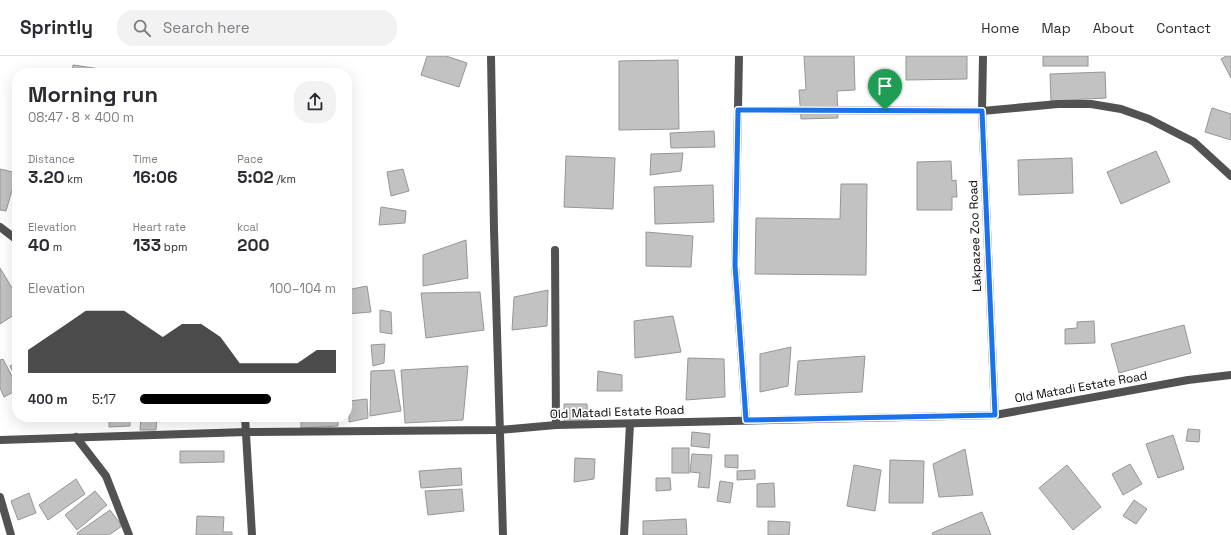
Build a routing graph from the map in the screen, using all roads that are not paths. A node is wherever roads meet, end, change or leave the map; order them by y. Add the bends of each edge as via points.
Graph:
1 (491, 56) edge
2 (739, 56) edge
3 (983, 56) edge
4 (738, 110) junction
5 (982, 111) junction
6 (1230, 173) edge
7 (0, 227) edge
8 (12, 236) edge
9 (555, 250) dead end
10 (1231, 375) edge
11 (995, 415) junction
12 (746, 420) junction
13 (245, 422) edge
14 (630, 424) junction
15 (556, 426) junction
16 (499, 430) junction
17 (246, 432) junction
18 (76, 437) junction
19 (0, 440) edge
20 (0, 497) edge
21 (11, 535) edge
22 (129, 535) edge
23 (252, 535) edge
24 (503, 535) edge
25 (624, 535) edge

1 - 16 street
2 - 4 street
3 - 5 street, Lakpazee Zoo Road
4 - 5 street
4 - 12 street via 735,265
5 - 6 street via 1058,104 1091,104 1121,109 1149,119 1194,142
5 - 11 street, Lakpazee Zoo Road
7 - 8 street
9 - 15 street
10 - 11 street, Old Matadi Estate Road via 1188,380
11 - 12 street, Old Matadi Estate Road
12 - 14 street, Old Matadi Estate Road
13 - 17 street
14 - 15 street, Old Matadi Estate Road
14 - 25 street
15 - 16 street, Old Matadi Estate Road
16 - 17 street, Old Matadi Estate Road
16 - 24 street
17 - 18 street, Old Matadi Estate Road
17 - 23 street
18 - 19 street, Old Matadi Estate Road
18 - 22 street via 106,476
20 - 21 street

